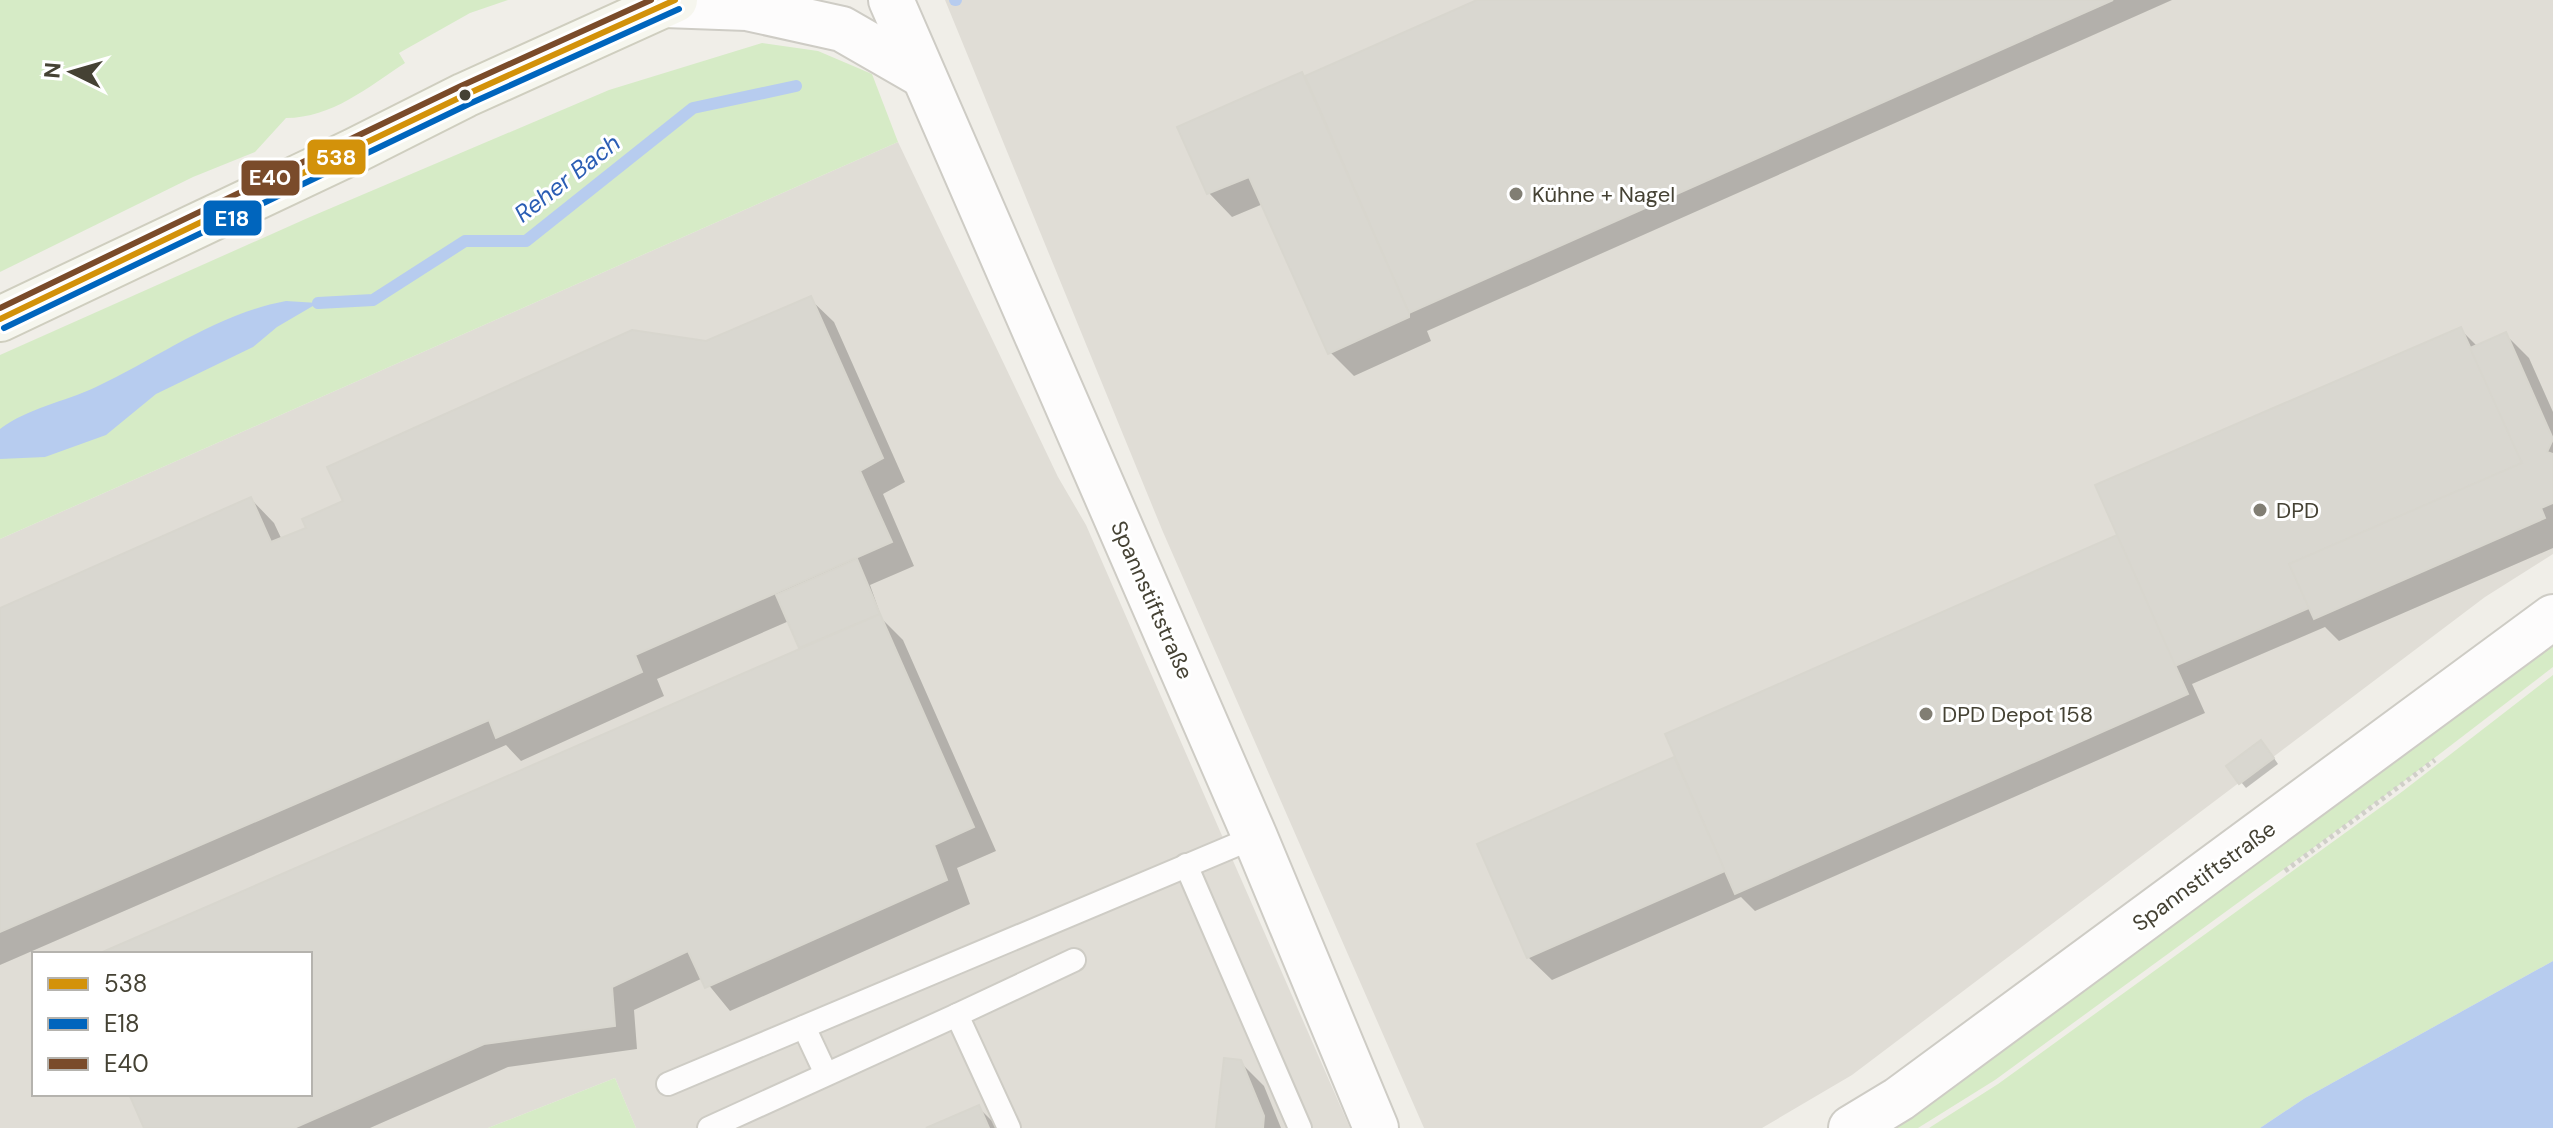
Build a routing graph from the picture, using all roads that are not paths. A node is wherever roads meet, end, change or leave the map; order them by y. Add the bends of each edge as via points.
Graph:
1 (891, 0) edge
2 (670, 2) edge
3 (922, 75) junction
4 (0, 319) edge
5 (2553, 617) edge
6 (1255, 837) junction
7 (1186, 865) junction
8 (1074, 960) dead end
9 (957, 1015) junction
10 (804, 1027) junction
11 (826, 1074) junction
12 (668, 1084) dead end
13 (709, 1128) edge
14 (1009, 1128) edge
15 (1300, 1128) edge
16 (1376, 1128) edge
17 (1851, 1128) edge

1 - 3 street, Spannstiftstraße
2 - 3 street via 747,8 842,29
2 - 4 main road
3 - 6 street, Spannstiftstraße
5 - 17 street, Spannstiftstraße via 1899,1099
6 - 7 lane
6 - 16 street, Spannstiftstraße
7 - 10 lane
7 - 15 lane
8 - 9 lane
9 - 11 lane
9 - 14 lane
10 - 11 lane
10 - 12 lane
11 - 13 lane

